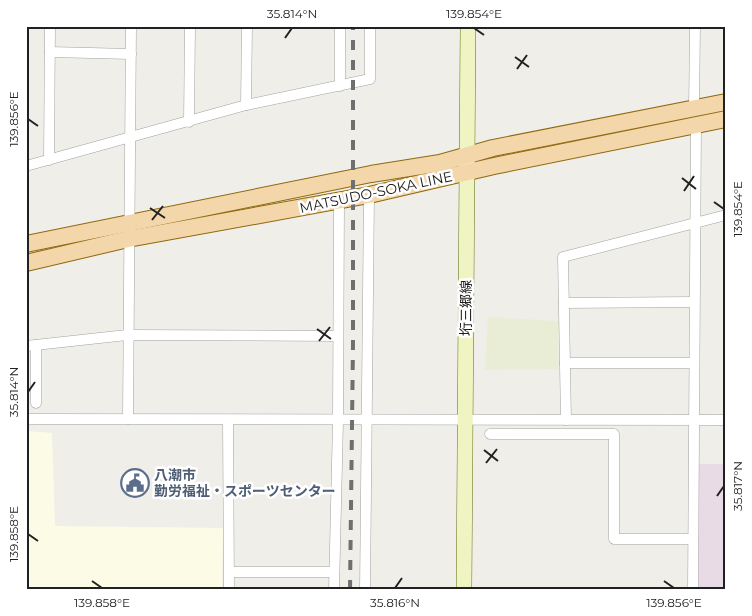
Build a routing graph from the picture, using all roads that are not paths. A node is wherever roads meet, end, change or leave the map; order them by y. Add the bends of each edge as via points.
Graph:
1 (50, 26) edge
2 (132, 26) edge
3 (190, 26) edge
4 (247, 26) edge
5 (340, 26) edge
6 (370, 26) edge
7 (468, 26) edge
8 (695, 26) edge
9 (50, 52) junction
10 (131, 54) junction
11 (340, 86) junction
12 (726, 102) edge
13 (246, 105) junction
14 (694, 109) junction
15 (726, 119) edge
16 (189, 122) junction
17 (696, 126) junction
18 (130, 138) junction
19 (467, 154) junction
20 (49, 160) junction
21 (26, 166) edge
22 (467, 172) junction
23 (369, 195) junction
24 (338, 200) junction
25 (726, 215) edge
26 (695, 222) junction
27 (128, 232) junction
28 (26, 244) edge
29 (26, 263) edge
30 (694, 302) junction
31 (564, 303) junction
32 (128, 335) junction
33 (337, 336) junction
34 (31, 345) edge
35 (565, 363) junction
36 (694, 363) junction
37 (36, 403) dead end
38 (26, 419) edge
39 (128, 419) junction
40 (367, 419) junction
41 (228, 420) junction
42 (465, 420) junction
43 (566, 420) junction
44 (615, 420) junction
45 (694, 420) junction
46 (726, 420) edge
47 (338, 421) junction
48 (490, 434) dead end
49 (614, 434) junction
50 (693, 540) junction
51 (230, 572) junction
52 (334, 572) junction
53 (229, 590) edge
54 (334, 590) edge
55 (365, 590) edge
56 (464, 590) edge
57 (693, 590) edge

1 - 9 street
2 - 10 street
3 - 16 street
4 - 13 street
5 - 11 street
6 - 11 street via 370,79
7 - 19 street, 垳三郷線
8 - 14 street
9 - 10 street
9 - 20 street
10 - 18 street
11 - 13 street
12 - 14 main road, MATSUDO-SOKA LINE
13 - 16 street
14 - 19 main road, MATSUDO-SOKA LINE
15 - 17 main road, MATSUDO-SOKA LINE
16 - 18 street
17 - 22 main road, MATSUDO-SOKA LINE
17 - 26 street
18 - 20 street
18 - 27 street
19 - 22 street, 垳三郷線
19 - 27 main road, MATSUDO-SOKA LINE via 440,163 371,174
20 - 21 street
22 - 23 main road, MATSUDO-SOKA LINE
22 - 42 street, 垳三郷線
23 - 24 main road, MATSUDO-SOKA LINE
23 - 40 street
24 - 27 main road, MATSUDO-SOKA LINE
24 - 33 street
25 - 26 street
26 - 30 street
26 - 31 street via 563,257
27 - 28 main road, MATSUDO-SOKA LINE
27 - 29 main road, MATSUDO-SOKA LINE
27 - 32 street
30 - 31 street
30 - 36 street
31 - 35 street
32 - 33 street
32 - 34 street
32 - 39 street
33 - 47 street
34 - 37 street
35 - 36 street
35 - 43 street
36 - 45 street
38 - 39 street
39 - 41 street
40 - 42 street
40 - 47 street
40 - 55 street
41 - 47 street
41 - 51 street
42 - 43 street
42 - 56 street, 垳三郷線
43 - 44 street
44 - 45 street
44 - 49 street
45 - 46 street
45 - 50 street
47 - 52 street
48 - 49 street
49 - 50 street via 614,539
50 - 57 street
51 - 52 street
51 - 53 street
52 - 54 street

